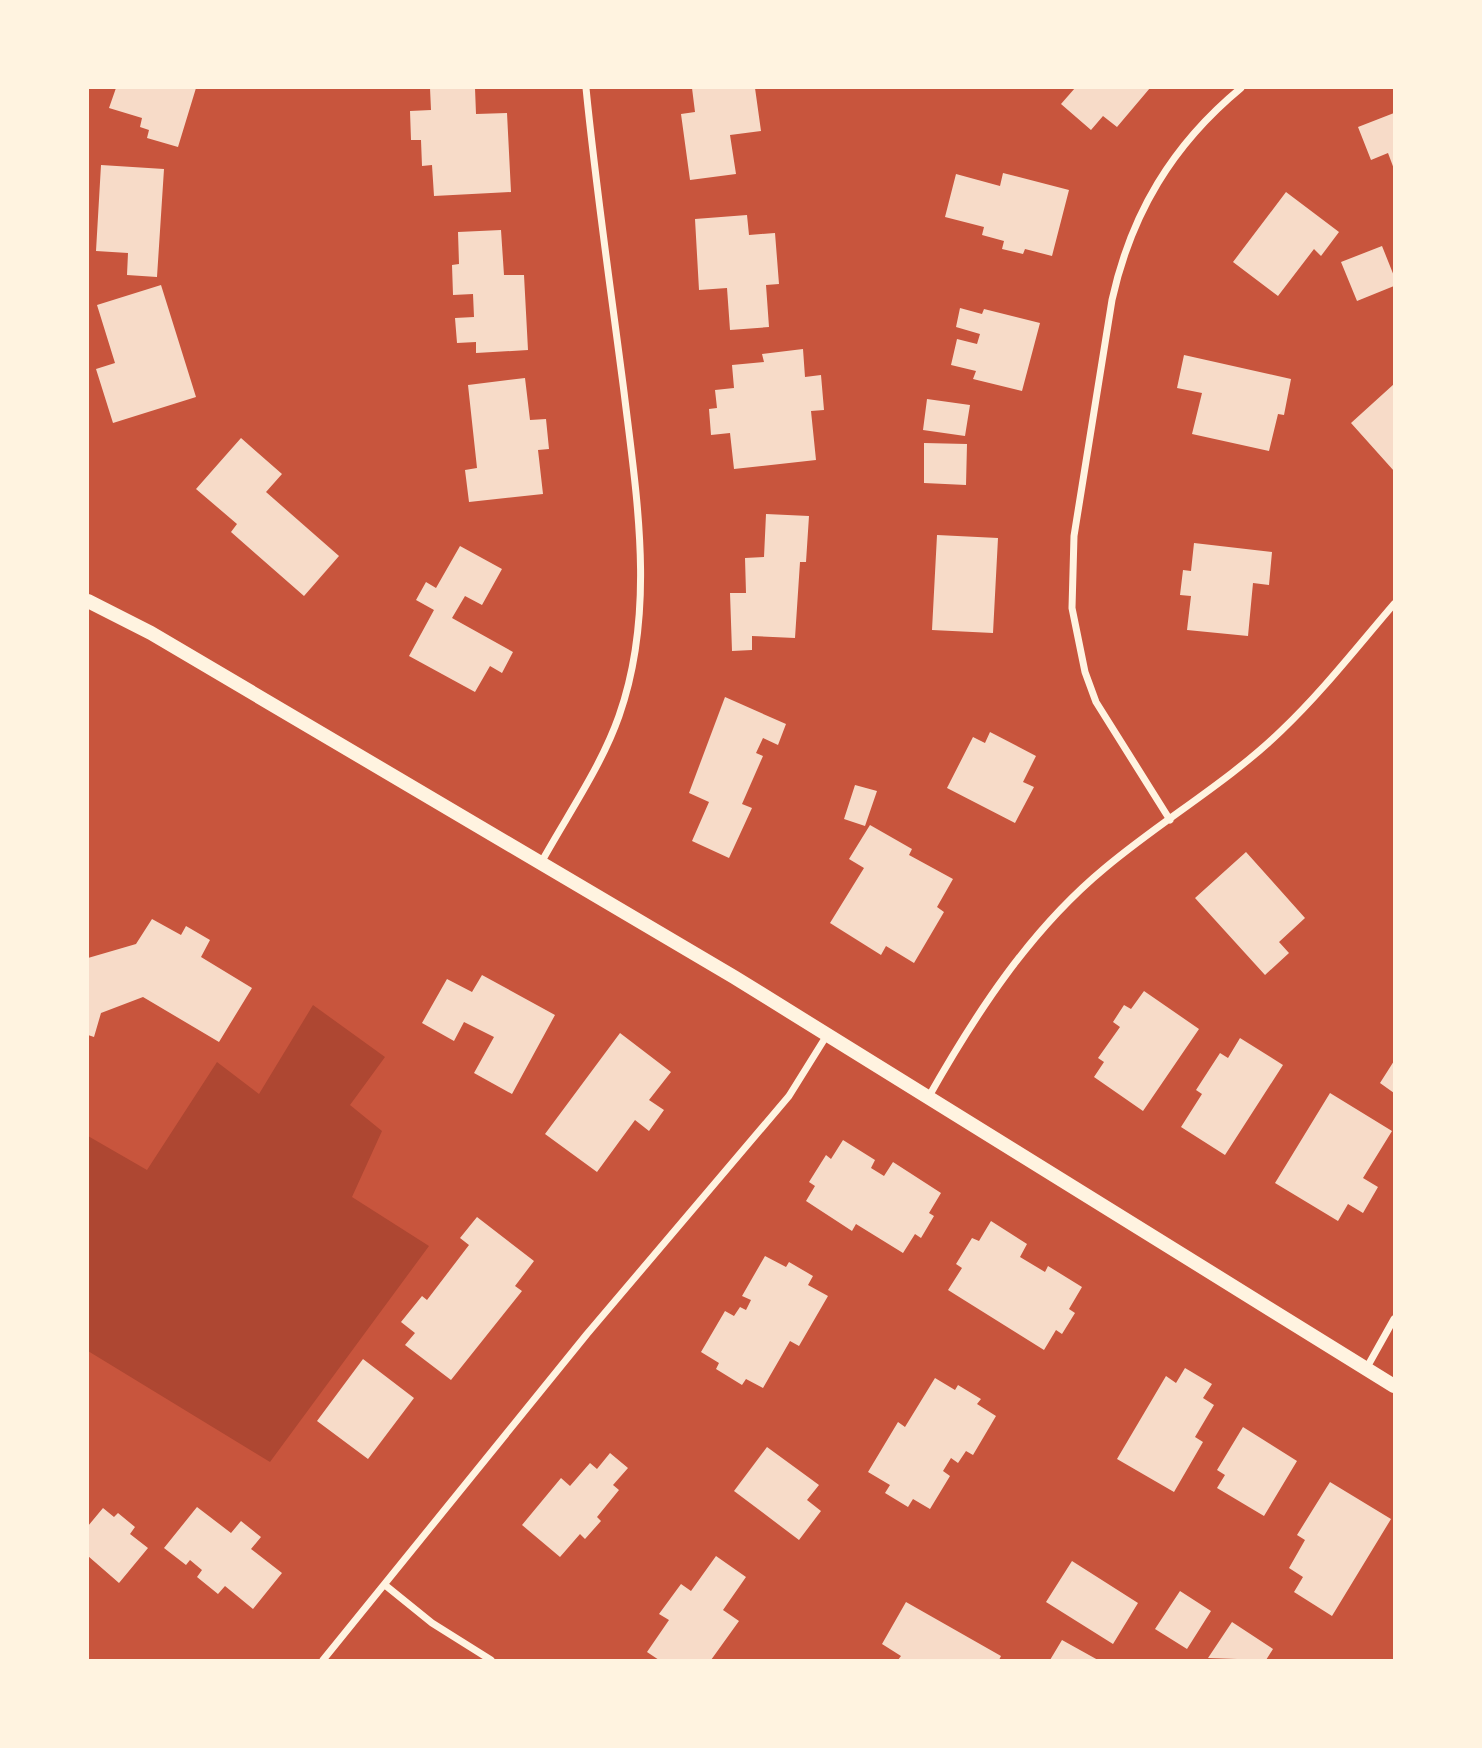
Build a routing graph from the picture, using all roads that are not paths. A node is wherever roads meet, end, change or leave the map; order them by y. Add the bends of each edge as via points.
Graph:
1 (586, 88) edge
2 (1241, 88) edge
3 (88, 601) edge
4 (1395, 604) edge
5 (1170, 820) junction
6 (542, 861) junction
7 (827, 1035) junction
8 (927, 1098) junction
9 (1395, 1319) edge
10 (1366, 1369) junction
11 (1395, 1386) edge
12 (385, 1586) junction
13 (323, 1661) edge
14 (491, 1661) edge

1 - 6 street via 636,491 642,591 637,638 619,715
2 - 5 street via 1166,169 1133,228 1112,300 1074,536 1072,608 1084,672 1113,732
3 - 6 main road via 187,653
4 - 5 street via 1281,731
5 - 8 street via 1104,868 1047,925 968,1026
6 - 7 main road
7 - 8 main road
7 - 12 street via 789,1096 587,1335
8 - 10 main road
9 - 10 street
10 - 11 main road
12 - 13 street
12 - 14 street

